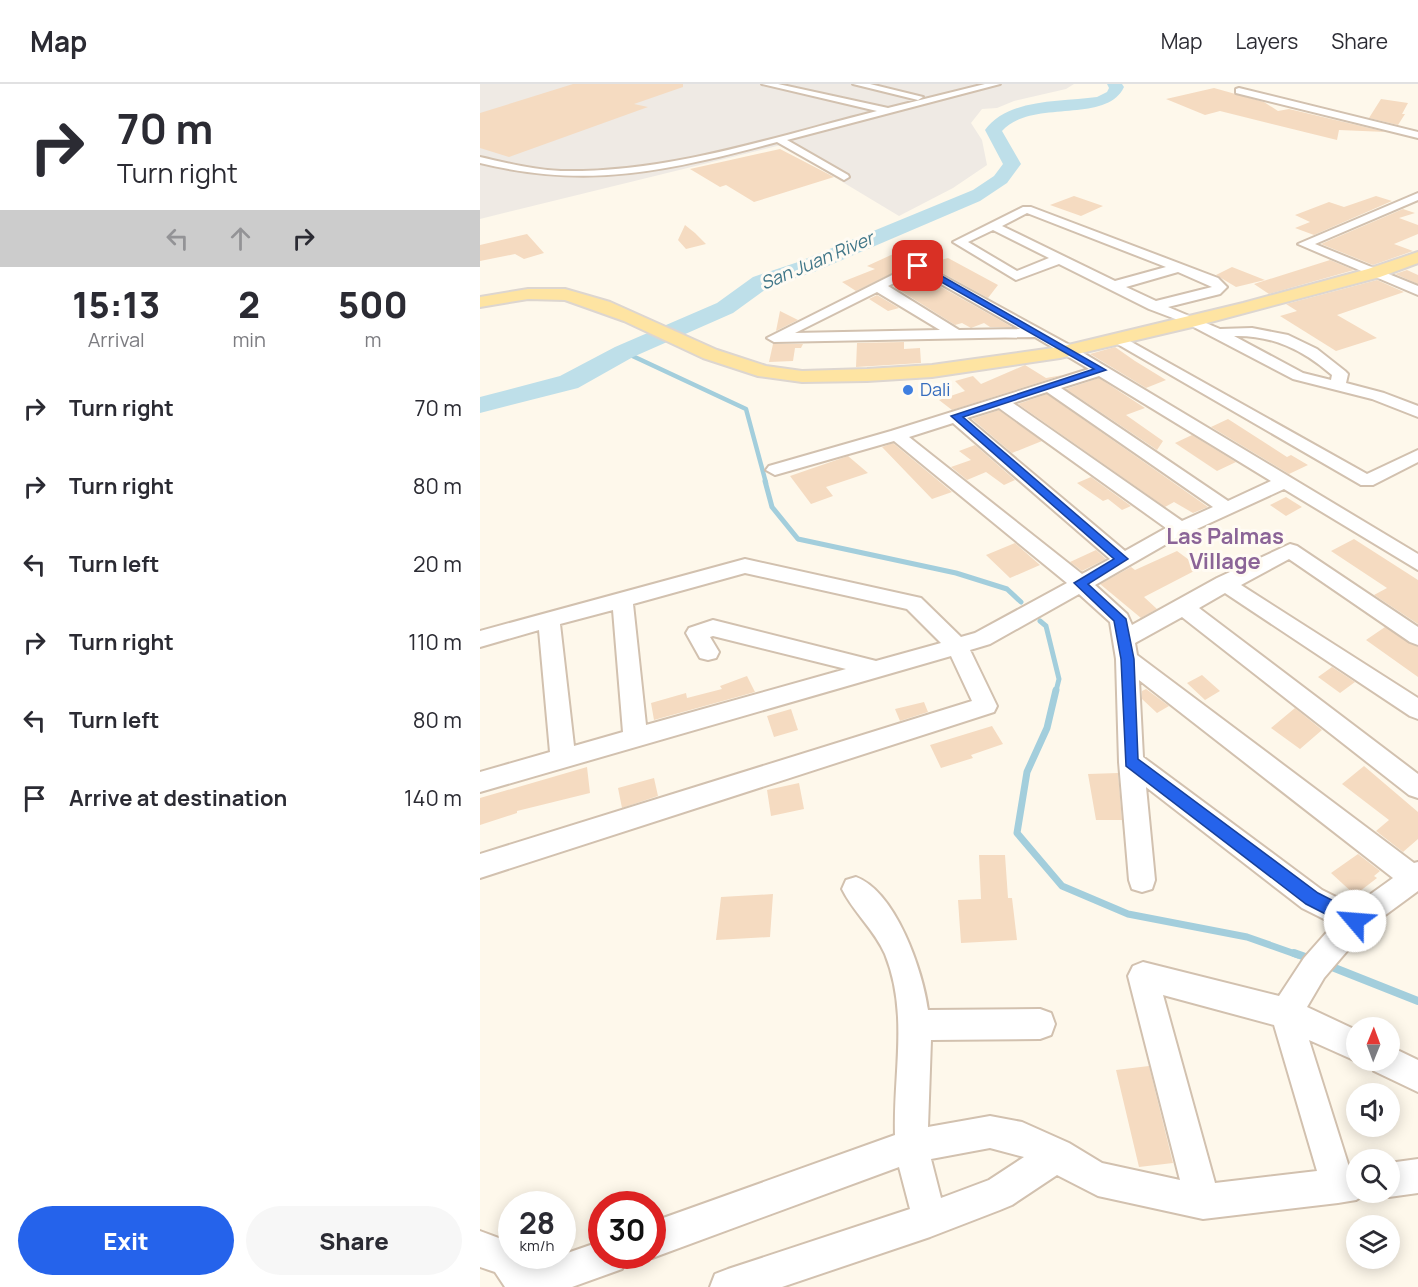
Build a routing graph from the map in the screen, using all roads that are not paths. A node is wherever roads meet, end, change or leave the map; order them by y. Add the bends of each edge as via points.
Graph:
1 (772, 84) edge
2 (814, 84) edge
3 (857, 84) edge
4 (961, 84) edge
5 (996, 84) edge
6 (1239, 91) dead end
7 (918, 97) junction
8 (875, 108) junction
9 (889, 111) junction
10 (821, 117) dead end
11 (841, 123) junction
12 (1418, 135) edge
13 (778, 139) junction
14 (480, 160) edge
15 (844, 177) dead end
16 (1418, 196) edge
17 (992, 225) junction
18 (1106, 239) junction
19 (1086, 244) dead end
20 (1058, 253) junction
21 (1418, 257) edge
22 (1179, 268) junction
23 (1374, 273) junction
24 (878, 286) junction
25 (1114, 286) junction
26 (1418, 291) edge
27 (480, 302) edge
28 (1154, 306) junction
29 (1191, 320) junction
30 (1038, 333) junction
31 (1217, 334) junction
32 (957, 335) junction
33 (1119, 339) junction
34 (1070, 351) junction
35 (1101, 370) junction
36 (1337, 386) junction
37 (1049, 387) junction
38 (1001, 402) junction
39 (1418, 412) edge
40 (956, 416) junction
41 (897, 435) junction
42 (1418, 455) edge
43 (775, 470) dead end
44 (1285, 482) junction
45 (1225, 507) junction
46 (1180, 529) junction
47 (1122, 559) junction
48 (1418, 563) edge
49 (1080, 583) junction
50 (1224, 583) junction
51 (622, 598) junction
52 (1185, 608) junction
53 (549, 619) junction
54 (1418, 637) edge
55 (480, 639) edge
56 (958, 647) junction
57 (1126, 649) junction
58 (708, 652) dead end
59 (878, 669) junction
60 (1418, 710) edge
61 (635, 738) junction
62 (562, 759) junction
63 (1131, 762) junction
64 (480, 782) edge
65 (1418, 788) edge
66 (480, 866) edge
67 (1415, 876) edge
68 (1142, 880) dead end
69 (856, 889) dead end
70 (1355, 921) junction
71 (1286, 1013) junction
72 (1040, 1024) dead end
73 (915, 1025) junction
74 (1346, 1041) edge
75 (1400, 1067) edge
76 (1418, 1076) edge
77 (912, 1146) junction
78 (1057, 1155) junction
79 (1418, 1176) edge
80 (1400, 1178) edge
81 (1346, 1182) edge
82 (1346, 1185) edge
83 (1203, 1202) junction
84 (930, 1220) junction
85 (666, 1235) edge
86 (480, 1249) edge
87 (588, 1264) edge
88 (527, 1286) edge
89 (728, 1287) edge

1 - 8 street
2 - 8 street via 886,100
3 - 7 street
4 - 7 street
5 - 9 street
6 - 12 street
7 - 8 street
8 - 9 street
9 - 11 street
10 - 11 street
11 - 13 street
13 - 14 street via 681,164 624,173 568,176 525,172
13 - 15 street
16 - 23 street via 1304,244
17 - 18 street via 1027,209
17 - 20 street
17 - 20 street via 959,242 1016,276
18 - 19 street
18 - 22 street
20 - 25 street
21 - 23 main road
22 - 25 street
22 - 28 street via 1220,287
23 - 26 street
23 - 29 main road
24 - 30 street via 918,266
24 - 32 street
24 - 32 street via 774,338
25 - 28 street
27 - 34 main road via 543,294 576,297 755,370 793,376 973,369
28 - 29 street
29 - 31 street
29 - 33 main road
30 - 32 street
30 - 34 street
31 - 36 street via 1298,376
31 - 36 street via 1261,331 1299,344 1340,374
33 - 34 main road
33 - 42 street via 1367,481
34 - 35 street
35 - 37 street
35 - 44 street
36 - 39 street via 1378,396
37 - 38 street
37 - 45 street
38 - 40 street
38 - 46 street
40 - 41 street
40 - 47 street
41 - 43 street
41 - 49 street
44 - 45 street
44 - 48 street
45 - 46 street
46 - 47 street
47 - 49 street
49 - 56 street via 982,639
49 - 57 street via 1120,619
50 - 52 street
50 - 54 street via 1290,550
50 - 60 street
51 - 53 street
51 - 56 street via 745,567 914,603
51 - 61 street
52 - 57 street
52 - 65 street
53 - 55 street
53 - 62 street
56 - 59 street
56 - 66 street via 986,706
57 - 63 street
57 - 67 street
58 - 59 street via 697,633 713,627
59 - 61 street
61 - 62 street
62 - 64 street
63 - 68 street
63 - 70 street via 1312,899
67 - 70 street
69 - 73 street via 871,904 897,945
70 - 71 street via 1322,959
71 - 74 street
71 - 81 street
71 - 83 street via 1143,976
72 - 73 street
73 - 77 street
75 - 76 street
77 - 78 street via 990,1132 1022,1138
77 - 84 street
77 - 85 street
78 - 83 street via 1098,1179
78 - 84 street via 1000,1193
79 - 80 street
82 - 83 street
84 - 89 street
86 - 88 street via 507,1259
87 - 88 street

